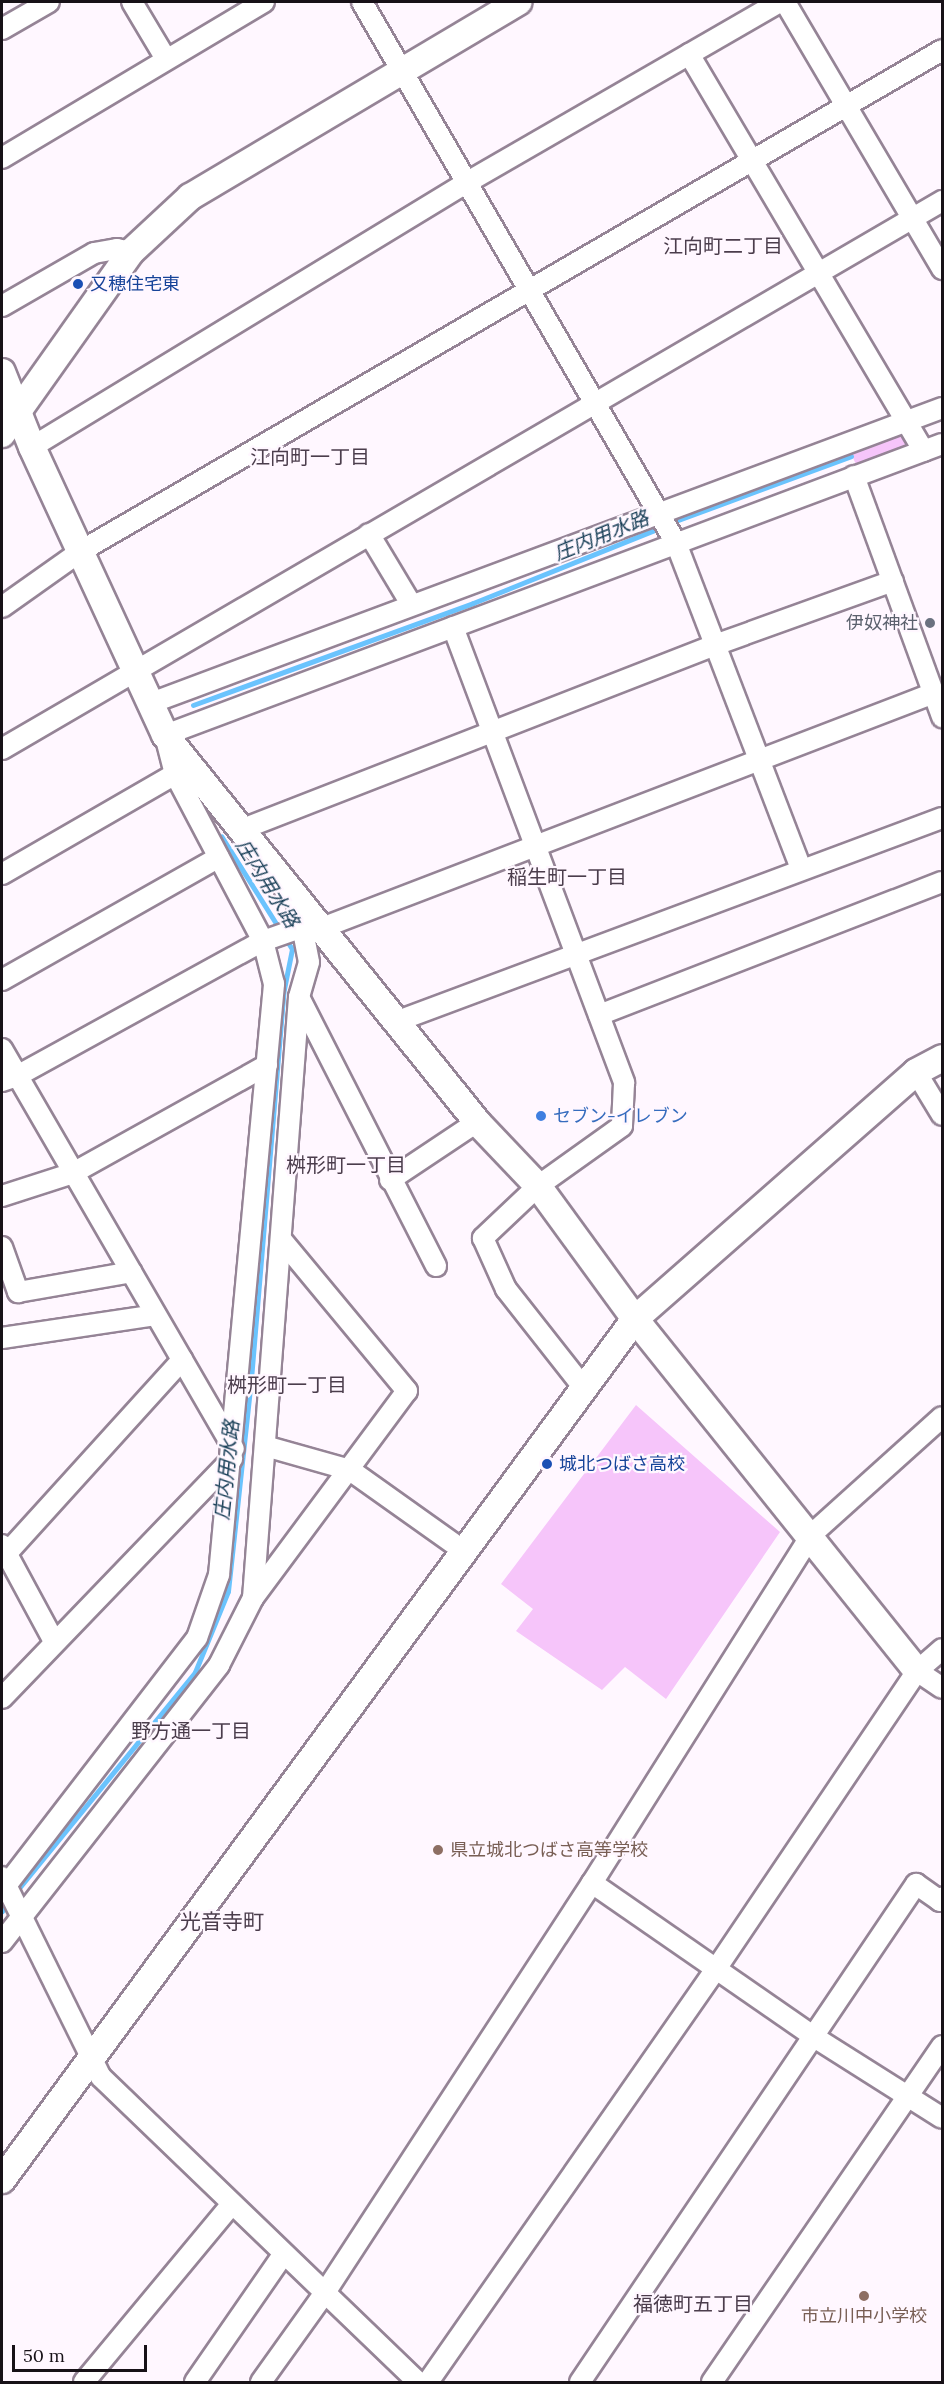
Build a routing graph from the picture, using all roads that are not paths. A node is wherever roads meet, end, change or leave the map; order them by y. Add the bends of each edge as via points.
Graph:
1 (49, 2) edge
2 (132, 2) edge
3 (264, 2) edge
4 (362, 2) edge
5 (519, 2) edge
6 (780, 2) edge
7 (785, 2) edge
8 (2, 29) edge
9 (942, 50) edge
10 (690, 54) junction
11 (166, 59) junction
12 (403, 69) junction
13 (846, 106) junction
14 (2, 158) edge
15 (752, 161) junction
16 (466, 183) junction
17 (942, 201) edge
18 (913, 218) junction
19 (131, 252) junction
20 (942, 269) edge
21 (818, 273) junction
22 (530, 292) junction
23 (2, 306) edge
24 (2, 372) edge
25 (596, 402) junction
26 (942, 408) edge
27 (18, 409) junction
28 (906, 420) junction
29 (2, 434) edge
30 (942, 444) edge
31 (32, 447) junction
32 (924, 451) junction
33 (854, 476) junction
34 (661, 513) junction
35 (369, 534) junction
36 (676, 543) junction
37 (81, 551) junction
38 (893, 581) junction
39 (411, 604) junction
40 (2, 607) edge
41 (453, 627) junction
42 (715, 645) junction
43 (135, 670) junction
44 (934, 693) junction
45 (151, 703) junction
46 (942, 717) edge
47 (493, 732) junction
48 (165, 735) junction
49 (2, 749) edge
50 (759, 759) junction
51 (175, 774) junction
52 (942, 819) edge
53 (240, 830) junction
54 (535, 844) junction
55 (219, 857) junction
56 (801, 869) junction
57 (2, 874) edge
58 (942, 882) edge
59 (308, 927) junction
60 (269, 939) junction
61 (576, 953) junction
62 (2, 980) edge
63 (299, 997) junction
64 (599, 1015) junction
65 (395, 1022) junction
66 (2, 1049) edge
67 (942, 1058) edge
68 (267, 1065) junction
69 (916, 1072) junction
70 (9, 1078) edge
71 (942, 1115) edge
72 (477, 1122) junction
73 (73, 1173) junction
74 (390, 1180) junction
75 (538, 1186) junction
76 (2, 1196) edge
77 (281, 1239) junction
78 (2, 1246) edge
79 (436, 1266) dead end
80 (131, 1272) junction
81 (155, 1315) junction
82 (635, 1319) junction
83 (2, 1338) edge
84 (182, 1360) junction
85 (584, 1388) junction
86 (942, 1417) edge
87 (265, 1446) junction
88 (233, 1454) junction
89 (350, 1470) junction
90 (811, 1535) junction
91 (4, 1549) edge
92 (464, 1551) junction
93 (253, 1598) junction
94 (54, 1641) junction
95 (942, 1649) edge
96 (917, 1671) junction
97 (942, 1688) edge
98 (2, 1698) edge
99 (592, 1883) junction
100 (10, 1896) edge
101 (942, 1898) edge
102 (2, 1942) edge
103 (716, 1969) junction
104 (814, 2037) junction
105 (942, 2046) edge
106 (90, 2060) junction
107 (910, 2095) junction
108 (942, 2118) edge
109 (2, 2180) edge
110 (231, 2205) junction
111 (283, 2255) junction
112 (324, 2294) junction
113 (84, 2382) edge
114 (195, 2382) edge
115 (261, 2382) edge
116 (418, 2382) edge
117 (428, 2382) edge
118 (580, 2382) edge
119 (712, 2382) edge

1 - 8 street
2 - 11 street
3 - 11 street
4 - 12 street
5 - 12 street
6 - 10 street
7 - 13 street
9 - 13 street
10 - 15 street
10 - 16 street
11 - 14 street
12 - 16 street
12 - 19 street via 190,197
13 - 15 street
13 - 18 street
15 - 21 street
15 - 22 street
16 - 22 street
16 - 31 street
17 - 18 street
18 - 20 street
18 - 21 street
19 - 23 street via 117,249 94,253
19 - 27 street
21 - 25 street
21 - 28 street
22 - 25 street
22 - 37 street
24 - 27 street
25 - 34 street
25 - 35 street
26 - 28 street
27 - 29 street
27 - 31 street
28 - 32 street
28 - 34 street
30 - 32 street
31 - 37 street
32 - 33 street
33 - 36 street
33 - 38 street
34 - 36 street
34 - 39 street
35 - 39 street
35 - 43 street
36 - 41 street
36 - 42 street
37 - 40 street
37 - 43 street
38 - 42 street
38 - 44 street
39 - 45 street
41 - 47 street
41 - 48 street
42 - 47 street
42 - 50 street
43 - 45 street
43 - 49 street
44 - 46 street
44 - 50 street
45 - 48 street
47 - 53 street
47 - 54 street
48 - 51 street
48 - 53 street
50 - 54 street
50 - 56 street
51 - 55 street
51 - 57 street
52 - 56 street
53 - 59 street
54 - 59 street
54 - 61 street
55 - 60 street
55 - 62 street
56 - 61 street
58 - 64 street
59 - 60 street
59 - 63 street via 309,962
59 - 65 street
60 - 68 street via 274,984
60 - 70 street
61 - 64 street
61 - 65 street
63 - 74 street
63 - 77 street
64 - 75 street via 624,1083 622,1126
65 - 72 street
66 - 70 street
67 - 69 street
68 - 73 street
68 - 88 street
69 - 71 street
69 - 82 street
70 - 73 street
72 - 74 street
72 - 75 street
73 - 76 street
73 - 80 street
74 - 79 street
75 - 82 street
75 - 85 street via 483,1238 506,1289
77 - 87 street
77 - 89 street via 407,1391
78 - 80 street via 18,1292
80 - 81 street
81 - 83 street
81 - 84 street
82 - 85 street
82 - 90 street
84 - 88 street
84 - 91 street
85 - 92 street
86 - 90 street
87 - 89 street
87 - 93 street
88 - 94 street
88 - 100 street via 219,1575 197,1638
89 - 92 street
89 - 93 street
90 - 96 street
90 - 99 street
91 - 94 street
92 - 106 street
93 - 100 street via 219,1665
94 - 98 street
95 - 96 street
96 - 97 street
96 - 103 street
99 - 103 street
99 - 112 street
100 - 102 street
100 - 106 street
101 - 104 street via 940,1901 916,1884
103 - 104 street
103 - 117 street
104 - 107 street
104 - 118 street
105 - 107 street
106 - 109 street
106 - 110 street via 101,2077
107 - 108 street
107 - 119 street
110 - 111 street
110 - 113 street
111 - 112 street
111 - 114 street
112 - 115 street
112 - 116 street

